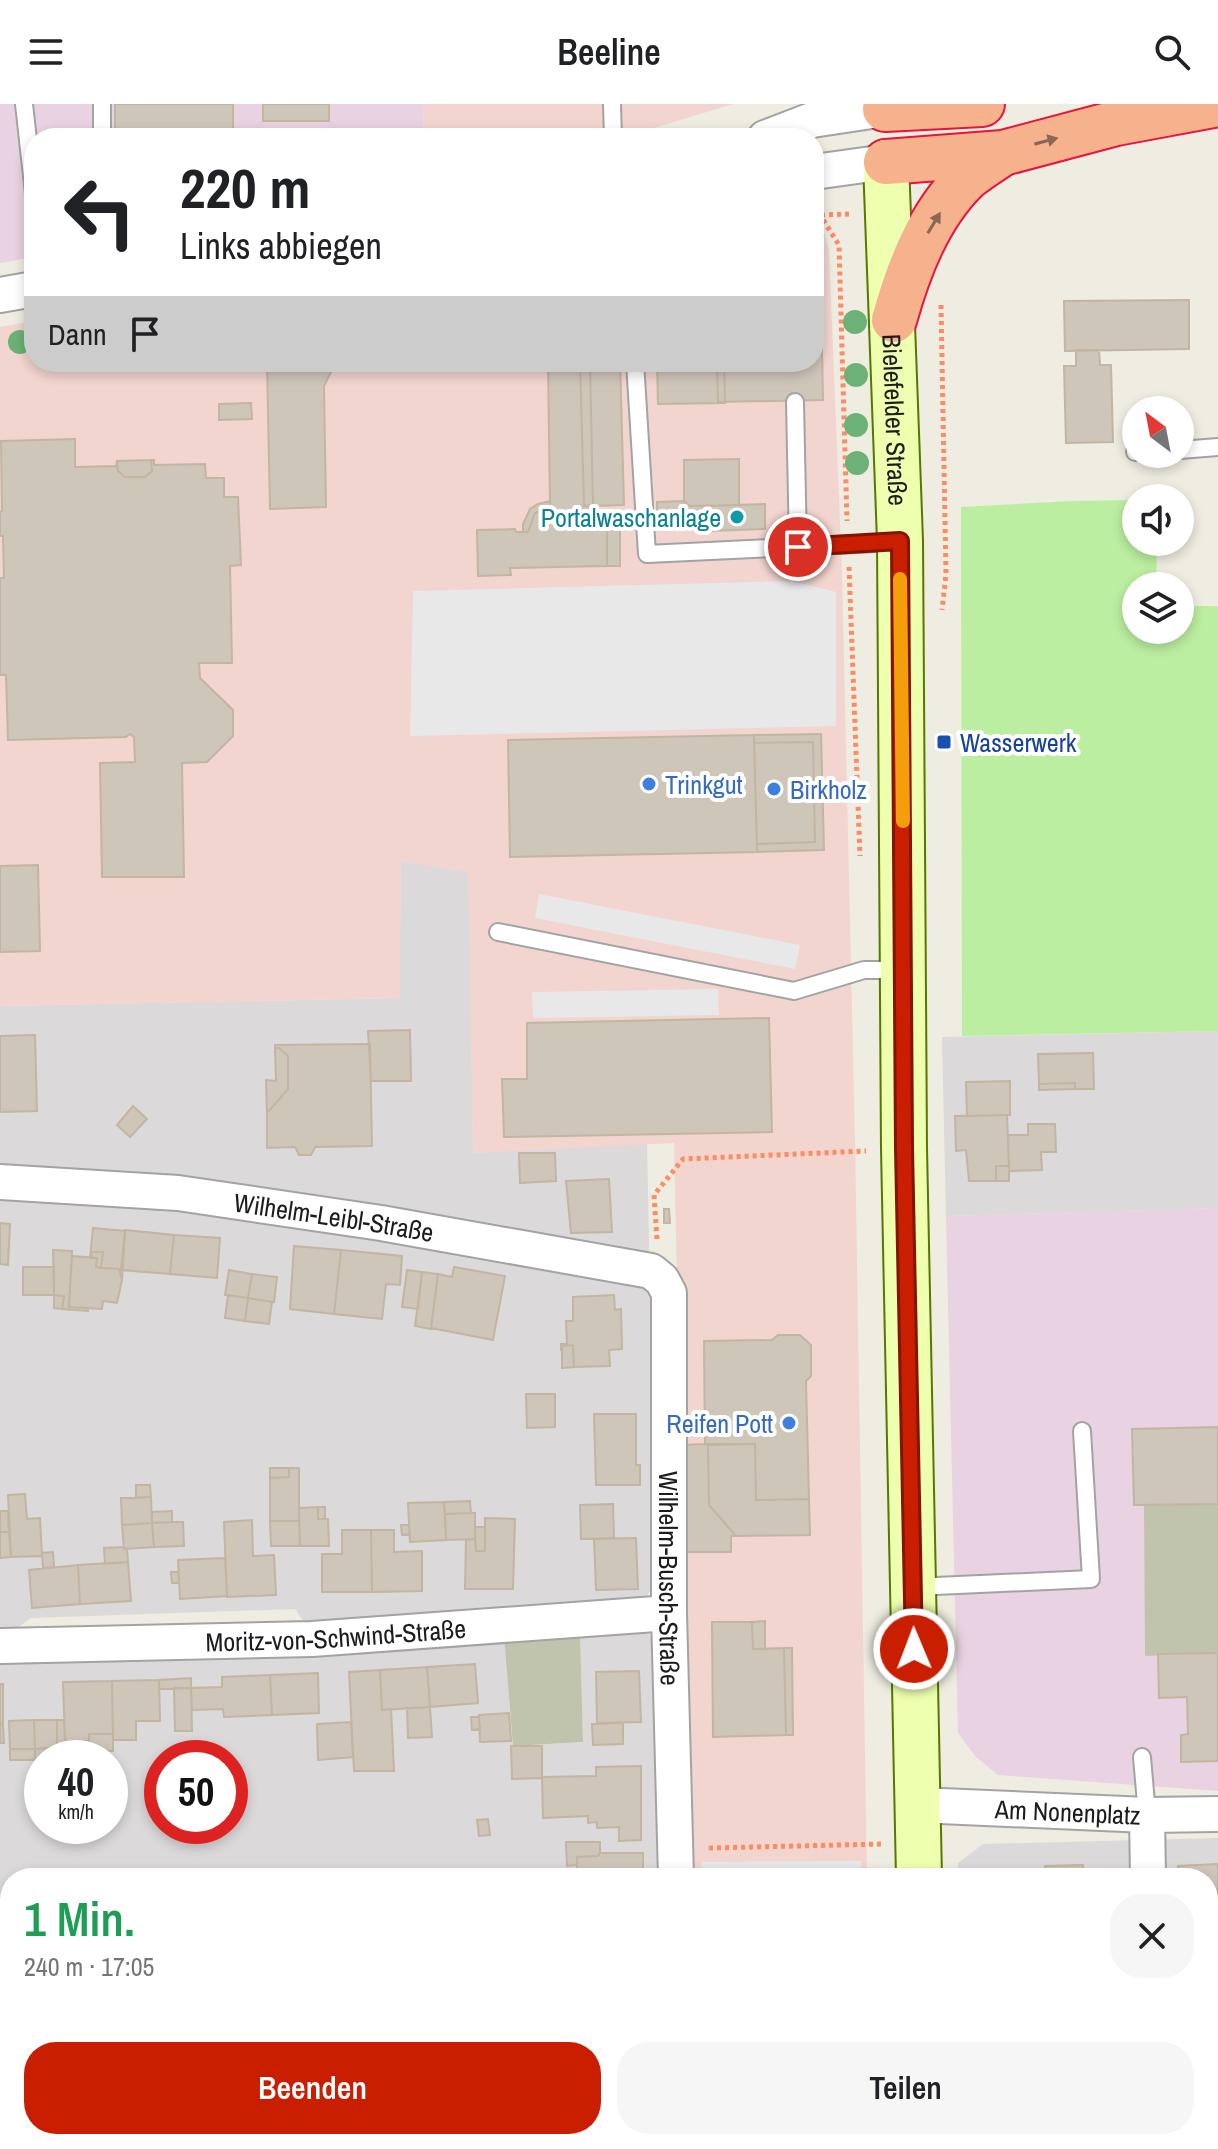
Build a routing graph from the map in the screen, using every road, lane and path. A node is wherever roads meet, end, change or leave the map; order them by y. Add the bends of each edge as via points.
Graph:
1 (24, 104) edge
2 (102, 104) edge
3 (612, 104) edge
4 (982, 104) edge
5 (1218, 104) edge
6 (885, 109) joint
7 (27, 128) edge
8 (102, 128) edge
9 (613, 128) edge
10 (791, 128) edge
11 (1003, 153) junction
12 (886, 162) junction
13 (824, 171) edge
14 (824, 221) edge
15 (24, 291) edge
16 (0, 295) edge
17 (894, 320) junction
18 (636, 372) edge
19 (795, 402) dead end
20 (1218, 447) edge
21 (1194, 449) edge
22 (900, 541) junction
23 (848, 545) junction
24 (798, 547) junction
25 (860, 860) dead end
26 (498, 932) dead end
27 (905, 971) junction
28 (879, 1150) dead end
29 (0, 1182) edge
30 (656, 1276) junction
31 (1082, 1431) dead end
32 (913, 1587) junction
33 (669, 1613) junction
34 (0, 1646) edge
35 (1142, 1757) dead end
36 (1218, 1814) edge
37 (1147, 1815) junction
38 (918, 1842) edge
39 (676, 1862) edge
40 (1148, 1868) edge

1 - 7 lane
2 - 8 lane
3 - 9 lane
4 - 6 highway
11 -> 5 highway via 1116,123
6 - 10 street
11 - 12 highway
17 -> 11 highway via 910,270 940,212 968,177
12 - 13 street
12 - 17 main road, Bielefelder Straße
14 - 23 path via 839,245
15 - 16 street
17 - 22 main road, Bielefelder Straße
18 - 24 lane via 647,554
19 - 24 lane
20 - 21 lane
22 - 23 lane
22 - 27 main road, Bielefelder Straße
23 - 24 lane
23 - 25 path
26 - 27 lane via 794,991 864,970
27 - 32 main road, Bielefelder Straße
28 - 30 path via 683,1159 654,1195
29 - 30 street, Wilhelm-Leibl-Straße via 178,1193 381,1223
30 - 33 street, Wilhelm-Busch-Straße via 669,1293
31 - 32 lane via 1091,1579
32 - 38 main road, Bielefelder Straße
33 - 34 street, Moritz-von-Schwind-Straße via 312,1639
33 - 39 street, Wilhelm-Busch-Straße
35 - 37 lane
36 - 37 street, Am Nonenplatz
37 - 38 street, Am Nonenplatz
37 - 40 street
38 - 39 path

